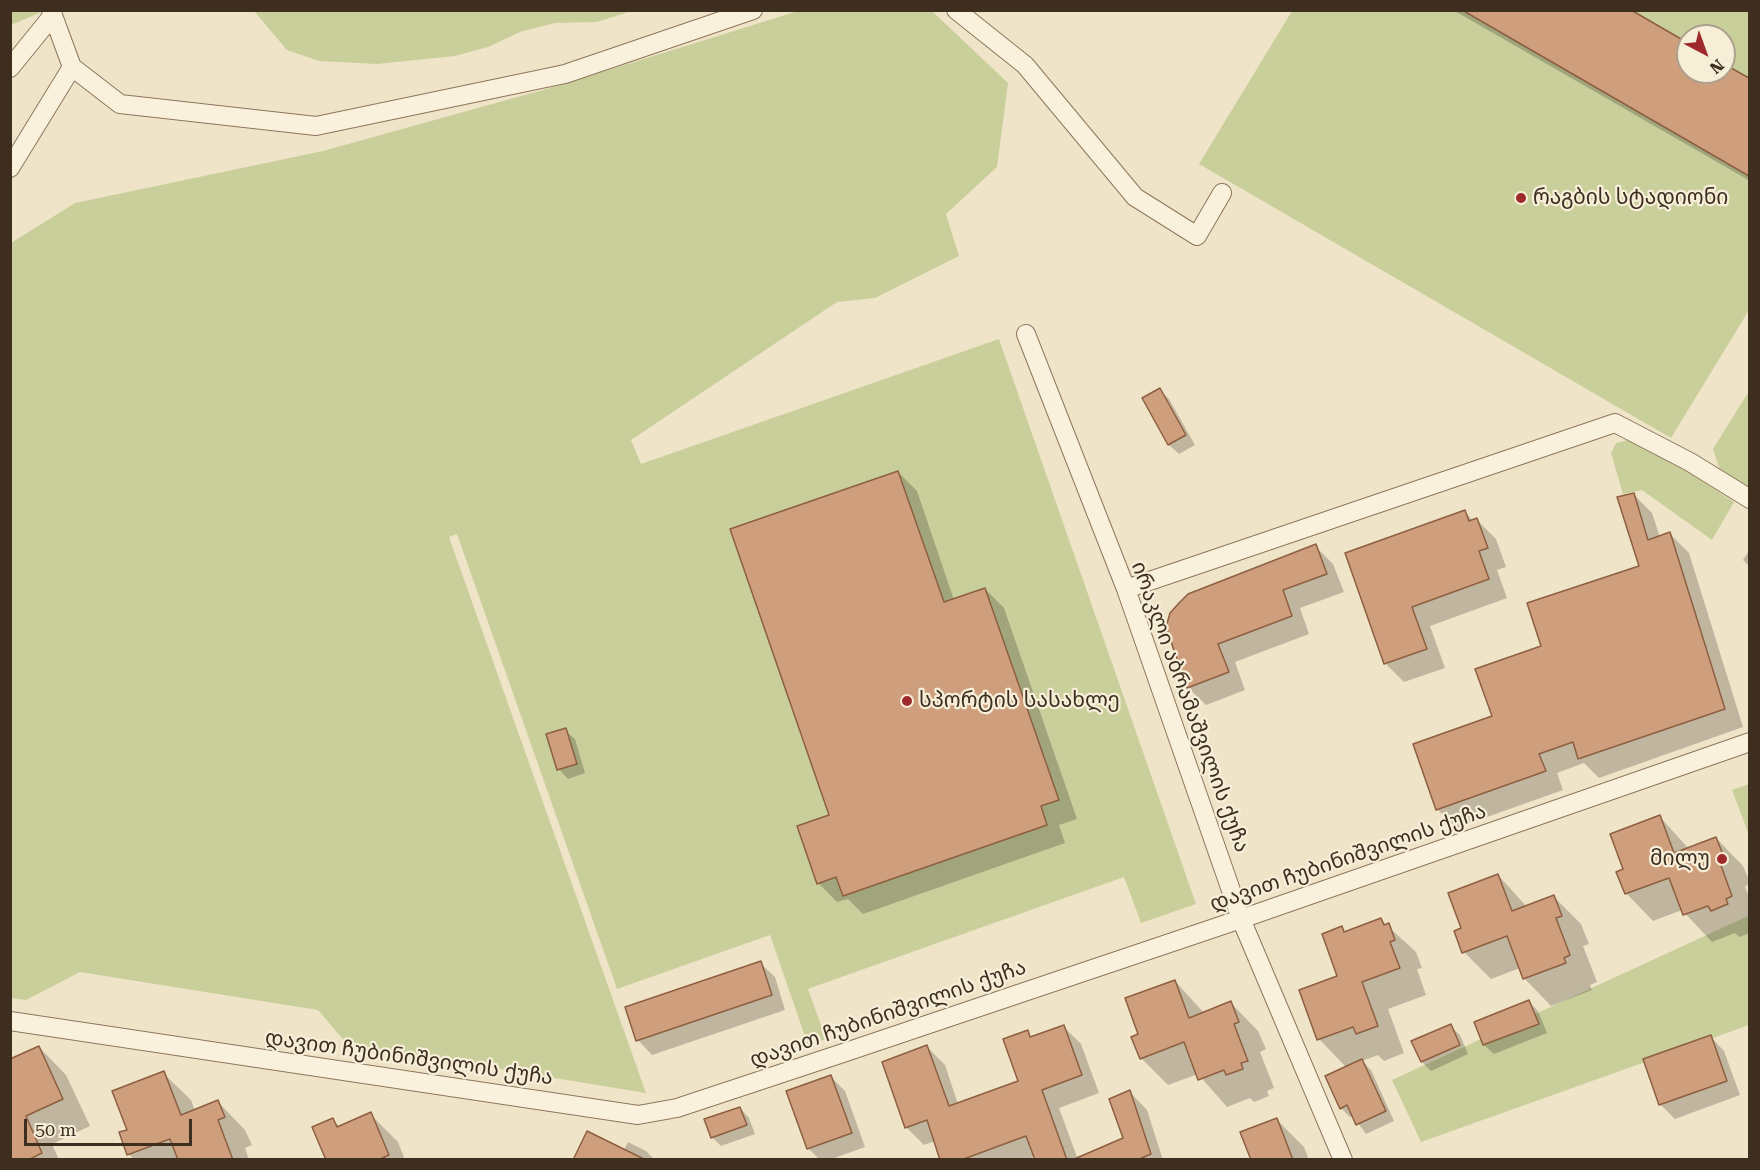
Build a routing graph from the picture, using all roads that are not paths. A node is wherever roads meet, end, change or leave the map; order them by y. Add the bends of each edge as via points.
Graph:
1 (753, 10) edge
2 (956, 10) edge
3 (52, 13) edge
4 (72, 67) junction
5 (10, 68) edge
6 (10, 168) edge
7 (1222, 193) dead end
8 (1026, 334) dead end
9 (1749, 499) edge
10 (1126, 589) junction
11 (1749, 742) edge
12 (1241, 919) junction
13 (10, 1021) edge
14 (1343, 1160) edge

1 - 4 street via 564,74 316,126 120,104
2 - 7 street via 1025,65 1135,197 1197,236
3 - 4 street
3 - 5 street
4 - 6 street
8 - 10 street, ირაკლი აბრამაშვილის ქუჩა
9 - 10 street via 1690,462 1615,423
10 - 12 street, ირაკლი აბრამაშვილის ქუჩა
11 - 12 street, დავით ჩუბინიშვილის ქუჩა
12 - 13 street, დავით ჩუბინიშვილის ქუჩა via 677,1108 638,1115
12 - 14 street, ირაკლი აბრამაშვილის ქუჩა

